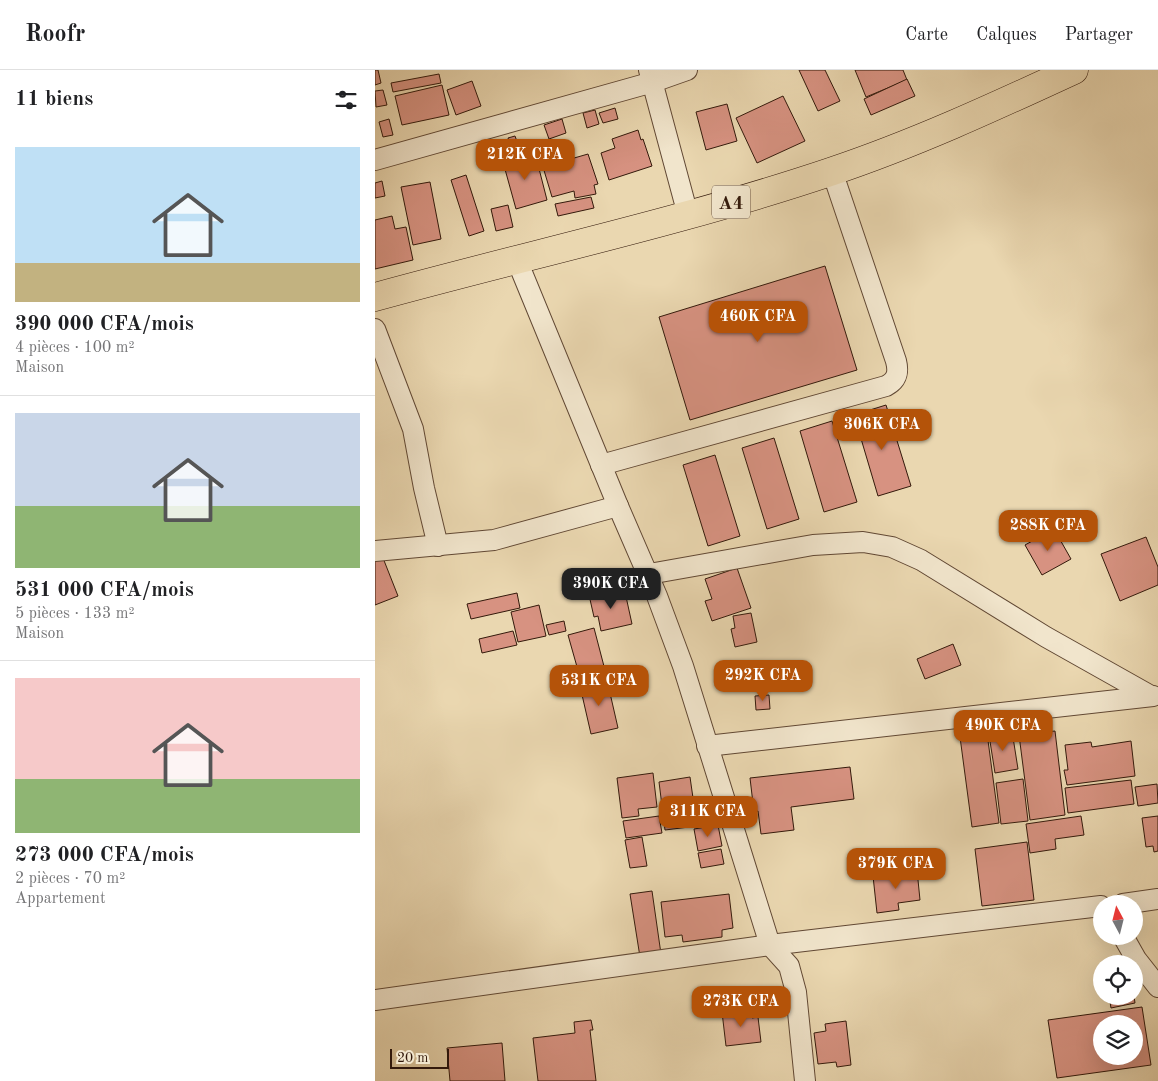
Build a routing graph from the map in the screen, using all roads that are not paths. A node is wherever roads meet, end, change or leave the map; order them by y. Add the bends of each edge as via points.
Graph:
1 (687, 70) edge
2 (1074, 70) edge
3 (651, 76) edge
4 (375, 160) edge
5 (832, 171) junction
6 (688, 215) junction
7 (516, 258) junction
8 (375, 296) edge
9 (375, 328) edge
10 (601, 465) junction
11 (617, 506) junction
12 (438, 546) junction
13 (375, 551) edge
14 (649, 574) junction
15 (1155, 696) edge
16 (707, 746) junction
17 (1158, 900) edge
18 (1143, 902) edge
19 (1093, 907) edge
20 (771, 945) junction
21 (1128, 945) edge
22 (1158, 987) edge
23 (375, 1000) edge
24 (805, 1081) edge

1 - 3 street
2 - 5 main road, A4 via 939,131
3 - 4 street
3 - 6 street
5 - 6 main road, A4
5 - 10 street via 896,361 894,382
6 - 7 main road, A4
7 - 8 main road, A4
7 - 10 street
9 - 12 street via 413,429
10 - 11 street
11 - 12 street via 494,540
11 - 14 street
12 - 13 street
14 - 15 street via 813,545 863,542 892,547 921,560 1046,637
14 - 16 street via 683,666
15 - 16 street
16 - 20 street
17 - 18 street
19 - 20 street
20 - 23 street
20 - 24 street via 789,966 796,992
21 - 22 street

